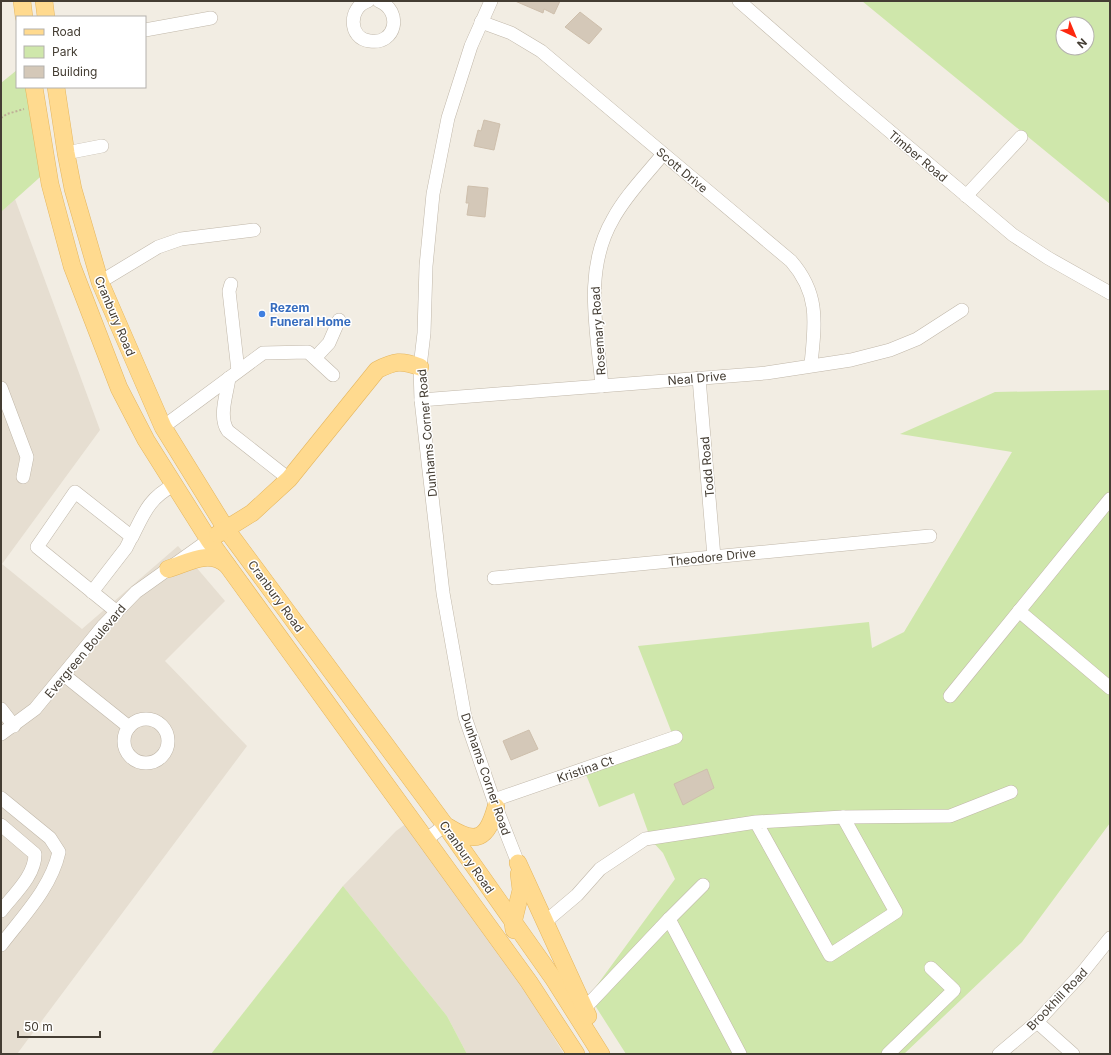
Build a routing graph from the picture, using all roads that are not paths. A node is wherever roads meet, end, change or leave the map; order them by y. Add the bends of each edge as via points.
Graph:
1 (22, 1) edge
2 (44, 1) edge
3 (379, 1) edge
4 (491, 1) edge
5 (739, 1) edge
6 (364, 3) edge
7 (24, 16) edge
8 (46, 16) edge
9 (211, 18) dead end
10 (482, 22) junction
11 (146, 30) edge
12 (34, 88) edge
13 (56, 88) edge
14 (1021, 137) dead end
15 (102, 146) dead end
16 (66, 153) junction
17 (663, 154) junction
18 (966, 196) junction
19 (254, 230) dead end
20 (100, 282) junction
21 (231, 284) dead end
22 (1110, 292) edge
23 (962, 310) dead end
24 (339, 320) dead end
25 (315, 358) junction
26 (811, 364) junction
27 (420, 367) junction
28 (234, 375) junction
29 (334, 375) dead end
30 (699, 378) junction
31 (602, 386) junction
32 (1, 388) edge
33 (421, 400) junction
34 (6, 417) edge
35 (163, 427) junction
36 (23, 478) dead end
37 (289, 479) junction
38 (174, 485) junction
39 (1110, 500) edge
40 (226, 529) junction
41 (132, 536) junction
42 (930, 536) dead end
43 (209, 540) junction
44 (714, 557) junction
45 (229, 568) junction
46 (168, 569) junction
47 (494, 578) dead end
48 (92, 592) junction
49 (1019, 611) junction
50 (117, 612) junction
51 (64, 675) junction
52 (1110, 688) edge
53 (950, 696) dead end
54 (1, 708) edge
55 (14, 726) junction
56 (129, 728) dead end
57 (1, 734) edge
58 (676, 737) dead end
59 (1011, 792) dead end
60 (1, 798) edge
61 (495, 804) junction
62 (843, 817) junction
63 (756, 822) junction
64 (1, 825) edge
65 (445, 825) junction
66 (426, 840) junction
67 (57, 859) junction
68 (35, 861) junction
69 (518, 863) junction
70 (703, 885) dead end
71 (1, 911) edge
72 (669, 919) junction
73 (544, 922) junction
74 (514, 923) junction
75 (1110, 938) edge
76 (1, 945) edge
77 (931, 968) dead end
78 (529, 982) junction
79 (584, 1009) junction
80 (1036, 1022) junction
81 (576, 1054) edge
82 (601, 1054) edge
83 (606, 1054) edge
84 (740, 1054) edge
85 (888, 1054) edge
86 (998, 1054) edge
87 (1073, 1054) edge

1 - 7 main road
2 - 8 main road
3 - 6 street via 390,8 394,20 391,32 378,41 364,39 355,30 353,17
4 - 10 street, Dunhams Corner Road
5 - 18 street, Timber Road
9 - 11 street
10 - 17 street, Scott Drive via 511,33 541,51
10 - 27 street, Dunhams Corner Road via 448,118 433,194
12 - 38 main road, Cranbury Road via 50,184 72,266 119,388 146,440
13 - 16 main road, Cranbury Road
14 - 18 street
15 - 16 street
16 - 20 main road, Cranbury Road via 73,189
17 - 26 street, Scott Drive via 797,267 806,282 814,308
17 - 31 street, Rosemary Road via 620,206 600,246 594,291
18 - 22 street, Timber Road via 1013,235 1048,258
19 - 20 street via 180,239 158,247
20 - 35 main road, Cranbury Road
21 - 28 street via 229,291
23 - 26 street, Neal Drive via 917,339 890,350 851,360
24 - 25 street via 329,343
25 - 28 street via 308,352 263,353
25 - 29 street
26 - 30 street, Neal Drive via 766,373
27 - 33 street, Dunhams Corner Road
27 - 37 main road via 406,362 392,362 377,370
28 - 35 street
28 - 37 street via 223,419 225,426
30 - 31 street, Neal Drive
30 - 44 street, Todd Road
31 - 33 street, Neal Drive
32 - 34 street
33 - 61 street, Dunhams Corner Road via 443,593 465,717
34 - 36 street via 27,457
35 - 40 main road, Cranbury Road
37 - 40 main road via 252,513
38 - 41 street via 160,492 152,500
38 - 43 main road, Cranbury Road
39 - 49 street
40 - 43 main road
40 - 65 main road, Cranbury Road
41 - 48 street via 126,548
41 - 48 street via 75,492 37,547
42 - 44 street, Theodore Drive
43 - 45 main road, Cranbury Road
43 - 46 street, Evergreen Boulevard
44 - 47 street, Theodore Drive
45 - 46 main road via 221,560 205,556
45 - 66 main road, Cranbury Road
46 - 50 street, Evergreen Boulevard via 136,592
48 - 50 street
49 - 52 street
49 - 53 street
50 - 51 street, Evergreen Boulevard
51 - 55 street, Evergreen Boulevard via 35,709
51 - 56 street
54 - 55 street
55 - 57 street, Evergreen Boulevard
58 - 61 street, Kristina Ct
59 - 62 street via 950,816
60 - 67 street via 50,838 59,852
61 - 65 main road via 491,825 482,835 472,838
61 - 69 street, Dunhams Corner Road
62 - 63 street
62 - 63 street via 896,912 830,955
63 - 73 street via 645,839 600,869 577,895
64 - 68 street via 35,854
65 - 66 street
65 - 74 main road, Cranbury Road
66 - 78 main road, Cranbury Road
67 - 68 street
67 - 76 street via 47,885
68 - 71 street via 26,879
69 - 73 main road
69 - 74 main road via 520,890
70 - 72 street
72 - 79 street
72 - 84 street
73 - 79 main road
74 - 78 main road via 517,949
74 - 82 main road, Cranbury Road via 553,978
75 - 80 street, Brookhill Road via 1082,973
77 - 85 street via 954,990
78 - 81 main road, Cranbury Road
79 - 83 main road
80 - 86 street, Brookhill Road
80 - 87 street

